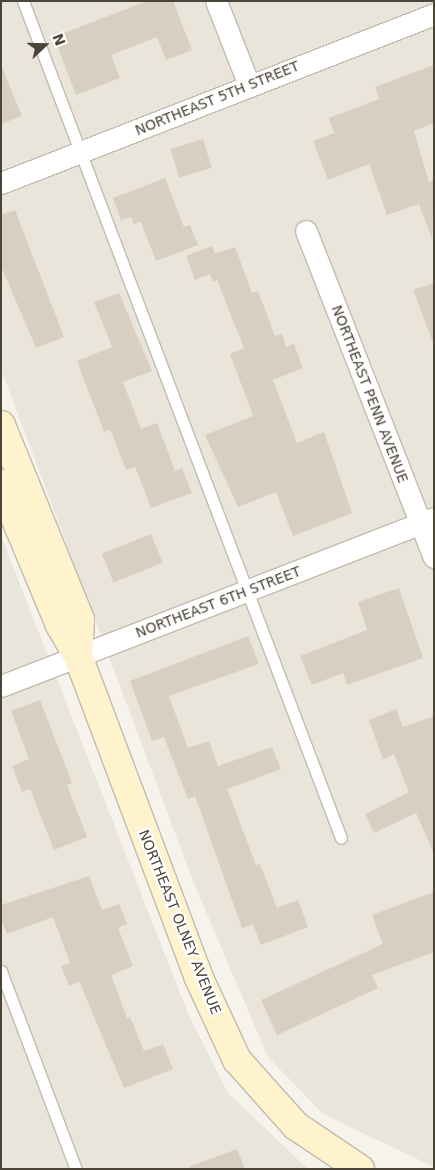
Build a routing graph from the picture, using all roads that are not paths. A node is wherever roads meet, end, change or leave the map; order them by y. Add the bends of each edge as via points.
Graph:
1 (23, 1) edge
2 (216, 1) edge
3 (434, 14) edge
4 (249, 85) junction
5 (81, 153) junction
6 (1, 183) edge
7 (306, 231) dead end
8 (1, 425) edge
9 (1, 484) edge
10 (427, 520) edge
11 (434, 557) edge
12 (248, 591) junction
13 (78, 656) junction
14 (1, 686) edge
15 (342, 838) dead end
16 (1, 971) edge
17 (76, 1169) edge
18 (360, 1169) edge

1 - 5 lane
2 - 4 street
3 - 4 street, NORTHEAST 5TH STREET
4 - 5 street, NORTHEAST 5TH STREET
5 - 6 street, NORTHEAST 5TH STREET
5 - 12 lane
7 - 10 street, NORTHEAST PENN AVENUE
8 - 13 main road, NORTHEAST OLNEY AVENUE via 80,620
9 - 13 main road, NORTHEAST OLNEY AVENUE via 60,625
10 - 11 street, NORTHEAST PENN AVENUE
10 - 12 street, NORTHEAST 6TH STREET
12 - 13 street, NORTHEAST 6TH STREET
12 - 15 lane
13 - 14 street, NORTHEAST 6TH STREET
13 - 18 main road, NORTHEAST OLNEY AVENUE via 198,976 237,1060 296,1126
16 - 17 lane

